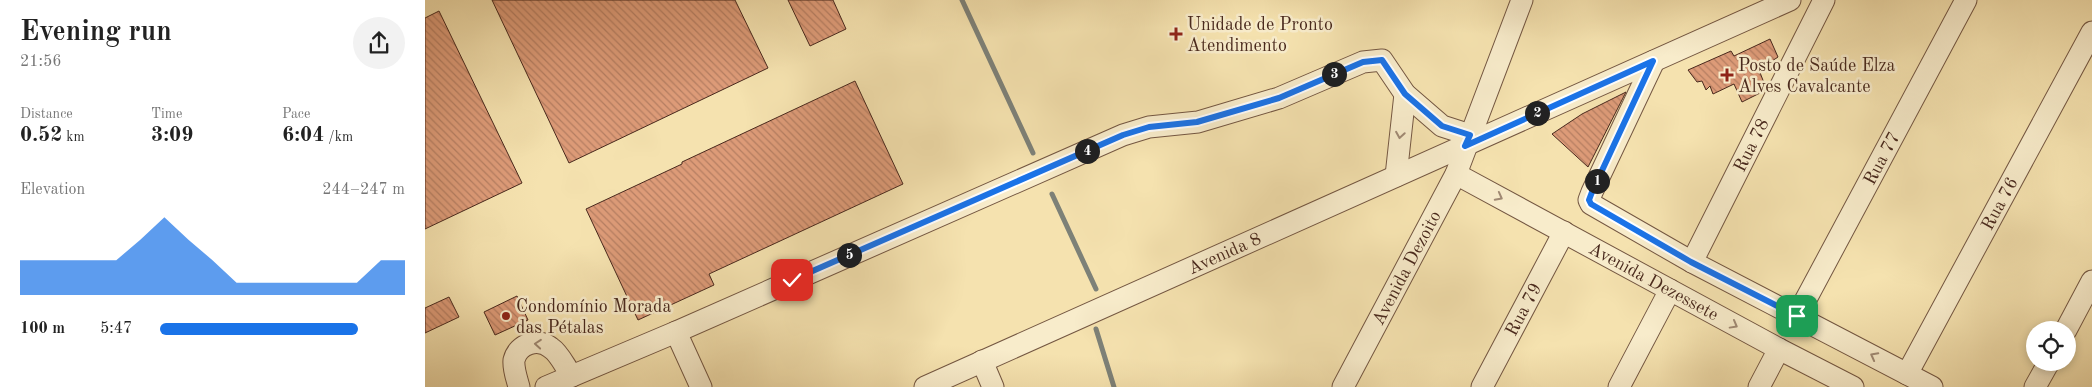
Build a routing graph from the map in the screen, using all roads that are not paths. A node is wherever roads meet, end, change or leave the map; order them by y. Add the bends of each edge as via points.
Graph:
1 (1521, 0) edge
2 (1790, 0) edge
3 (1824, 0) edge
4 (1966, 0) edge
5 (2092, 32) edge
6 (1653, 61) junction
7 (1405, 94) junction
8 (1467, 140) junction
9 (1456, 174) junction
10 (1396, 176) junction
11 (1564, 232) junction
12 (1691, 262) junction
13 (2092, 281) edge
14 (1670, 290) junction
15 (1797, 316) junction
16 (2071, 321) edge
17 (676, 332) junction
18 (1779, 349) junction
19 (982, 361) junction
20 (2044, 371) edge
21 (1907, 374) junction
22 (572, 376) junction
23 (519, 387) edge
24 (546, 387) edge
25 (701, 387) edge
26 (925, 387) edge
27 (993, 387) edge
28 (1343, 387) edge
29 (1482, 387) edge
30 (1619, 387) edge
31 (1759, 387) edge
32 (1853, 387) edge
33 (1932, 387) edge
34 (2035, 387) edge

1 - 8 street, Avenida Dezoito
2 - 6 street, Avenida 8
3 - 12 street, Rua 78
4 - 15 street, Rua 77
5 - 21 street, Rua 76
6 - 8 street, Avenida 8
6 - 12 street, Avenida Dezessete via 1590,198 1591,204
7 - 8 street via 1442,126
7 -> 10 street
7 - 17 street via 1382,60 1363,62 1279,98 1197,122 1149,127 1123,135
8 - 9 street, Avenida Dezoito
8 - 10 street, Avenida 8
9 -> 11 street, Avenida Dezessete
9 - 28 street, Avenida Dezoito
10 - 19 street, Avenida 8
11 - 14 street, Avenida Dezessete
11 - 29 street, Rua 79
12 - 15 street, Avenida Dezessete
13 - 16 street
14 -> 18 street, Avenida Dezessete
14 - 30 street
21 -> 15 street, Avenida Dezessete
17 - 22 street
17 - 25 street
18 - 31 street
18 - 32 street, Avenida Dezessete
19 - 26 street, Avenida 8
19 - 27 street
20 - 34 street
21 - 33 street, Avenida Dezessete
22 -> 23 street via 549,346 531,343 520,349 514,361
22 - 24 street

